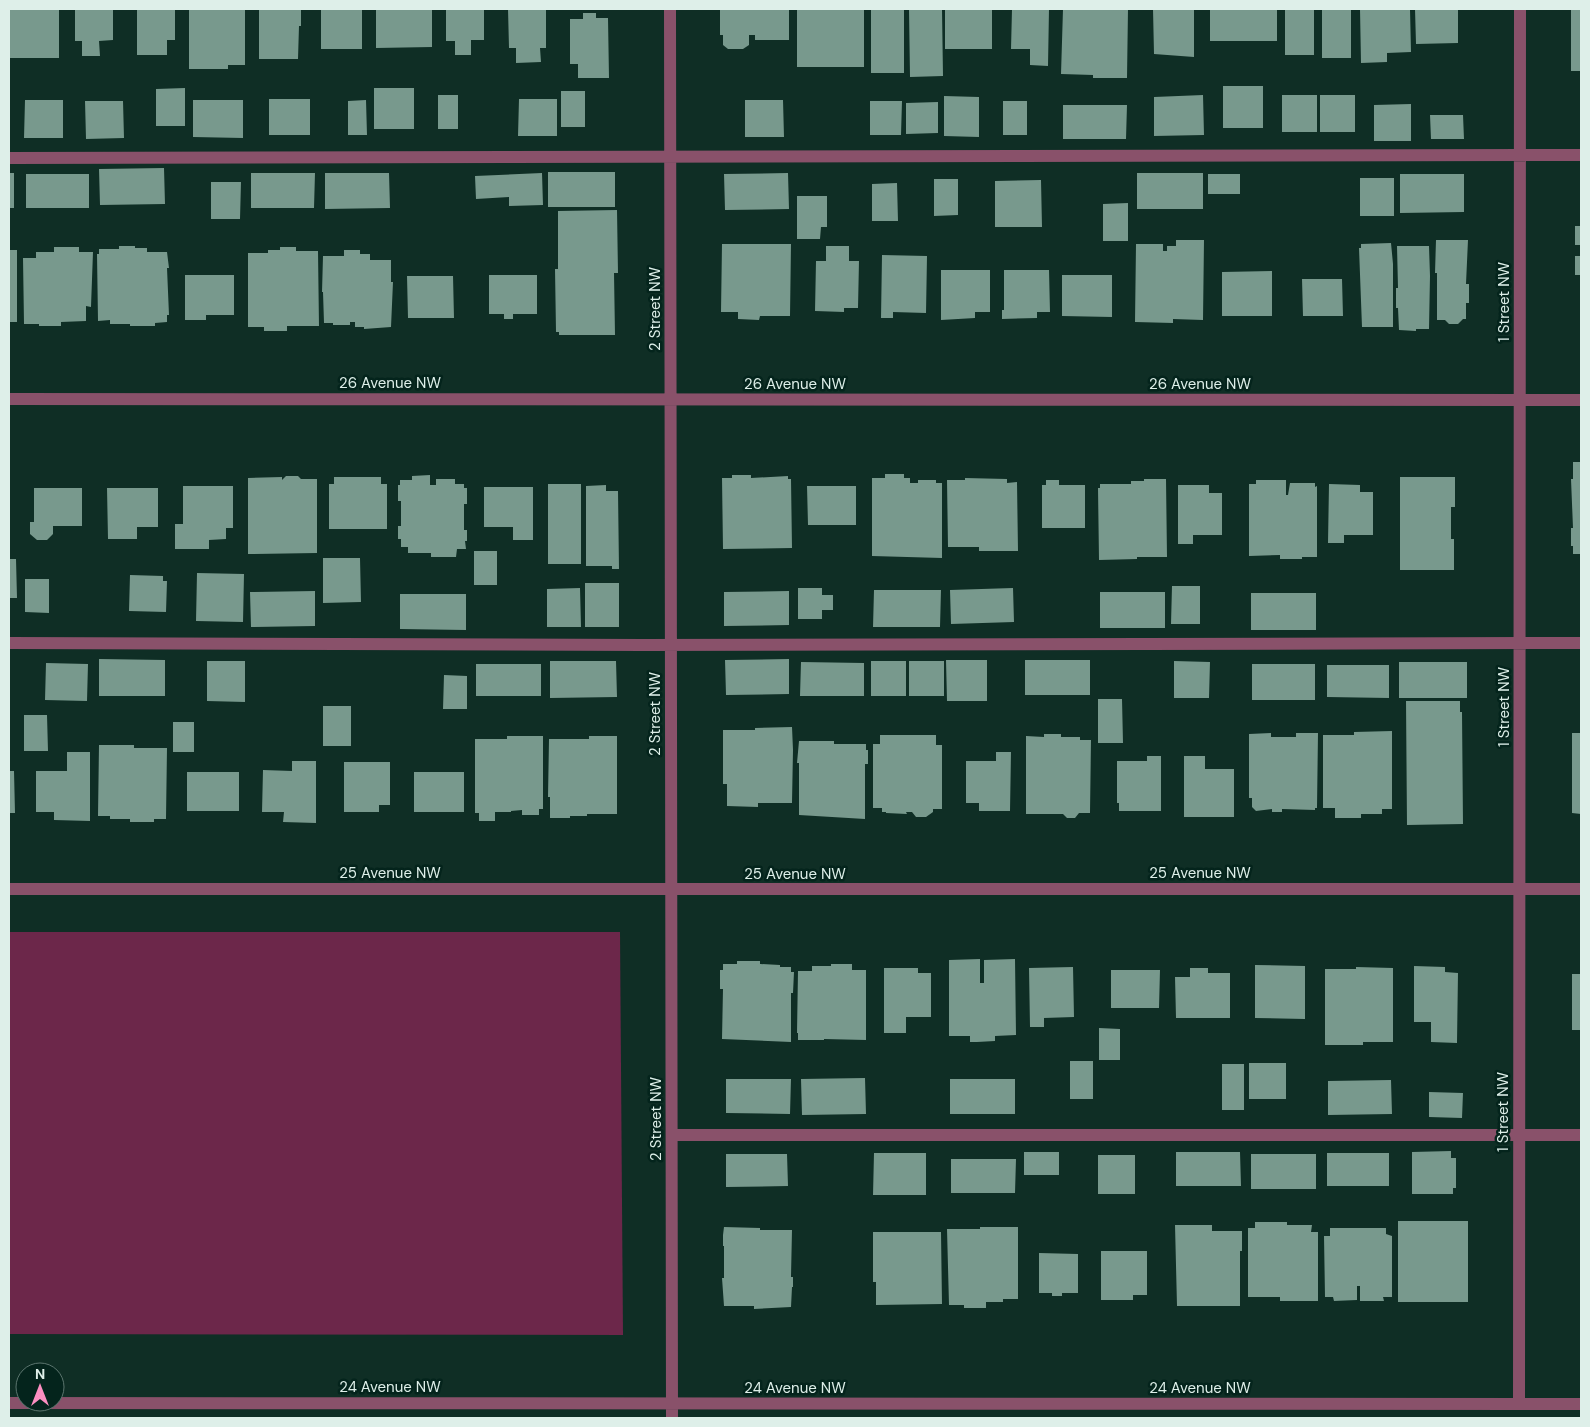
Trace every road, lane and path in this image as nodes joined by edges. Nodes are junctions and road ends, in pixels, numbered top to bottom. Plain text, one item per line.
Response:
1 (670, 9) edge
2 (1520, 9) edge
3 (1520, 155) junction
4 (1581, 155) edge
5 (671, 157) junction
6 (9, 158) edge
7 (9, 400) edge
8 (671, 400) junction
9 (1520, 400) junction
10 (1581, 400) edge
11 (9, 643) edge
12 (1581, 643) edge
13 (1520, 644) junction
14 (671, 645) junction
15 (9, 888) edge
16 (1581, 889) edge
17 (672, 890) junction
18 (1520, 890) junction
19 (672, 1135) junction
20 (1520, 1135) junction
21 (1581, 1135) edge
22 (9, 1403) edge
23 (672, 1404) junction
24 (1519, 1404) junction
25 (1581, 1404) edge
26 (672, 1418) edge

1 - 5 street, 2 Street NW
2 - 3 street, 1 Street NW
3 - 4 street
3 - 5 street
3 - 9 street, 1 Street NW
5 - 6 street
5 - 8 street, 2 Street NW
7 - 8 street, 26 Avenue NW
8 - 9 street, 26 Avenue NW
8 - 14 street, 2 Street NW
9 - 10 street, 26 Avenue NW
9 - 13 street, 1 Street NW
11 - 14 street
12 - 13 street
13 - 14 street
13 - 18 street, 1 Street NW
14 - 17 street, 2 Street NW
15 - 17 street, 25 Avenue NW
16 - 18 street, 25 Avenue NW
17 - 18 street, 25 Avenue NW
17 - 19 street, 2 Street NW
18 - 20 street, 1 Street NW
19 - 20 street
19 - 23 street, 2 Street NW
20 - 21 street
20 - 24 street, 1 Street NW
22 - 23 street, 24 Avenue NW
23 - 24 street, 24 Avenue NW
23 - 26 street, 2 Street NW
24 - 25 street, 24 Avenue NW

